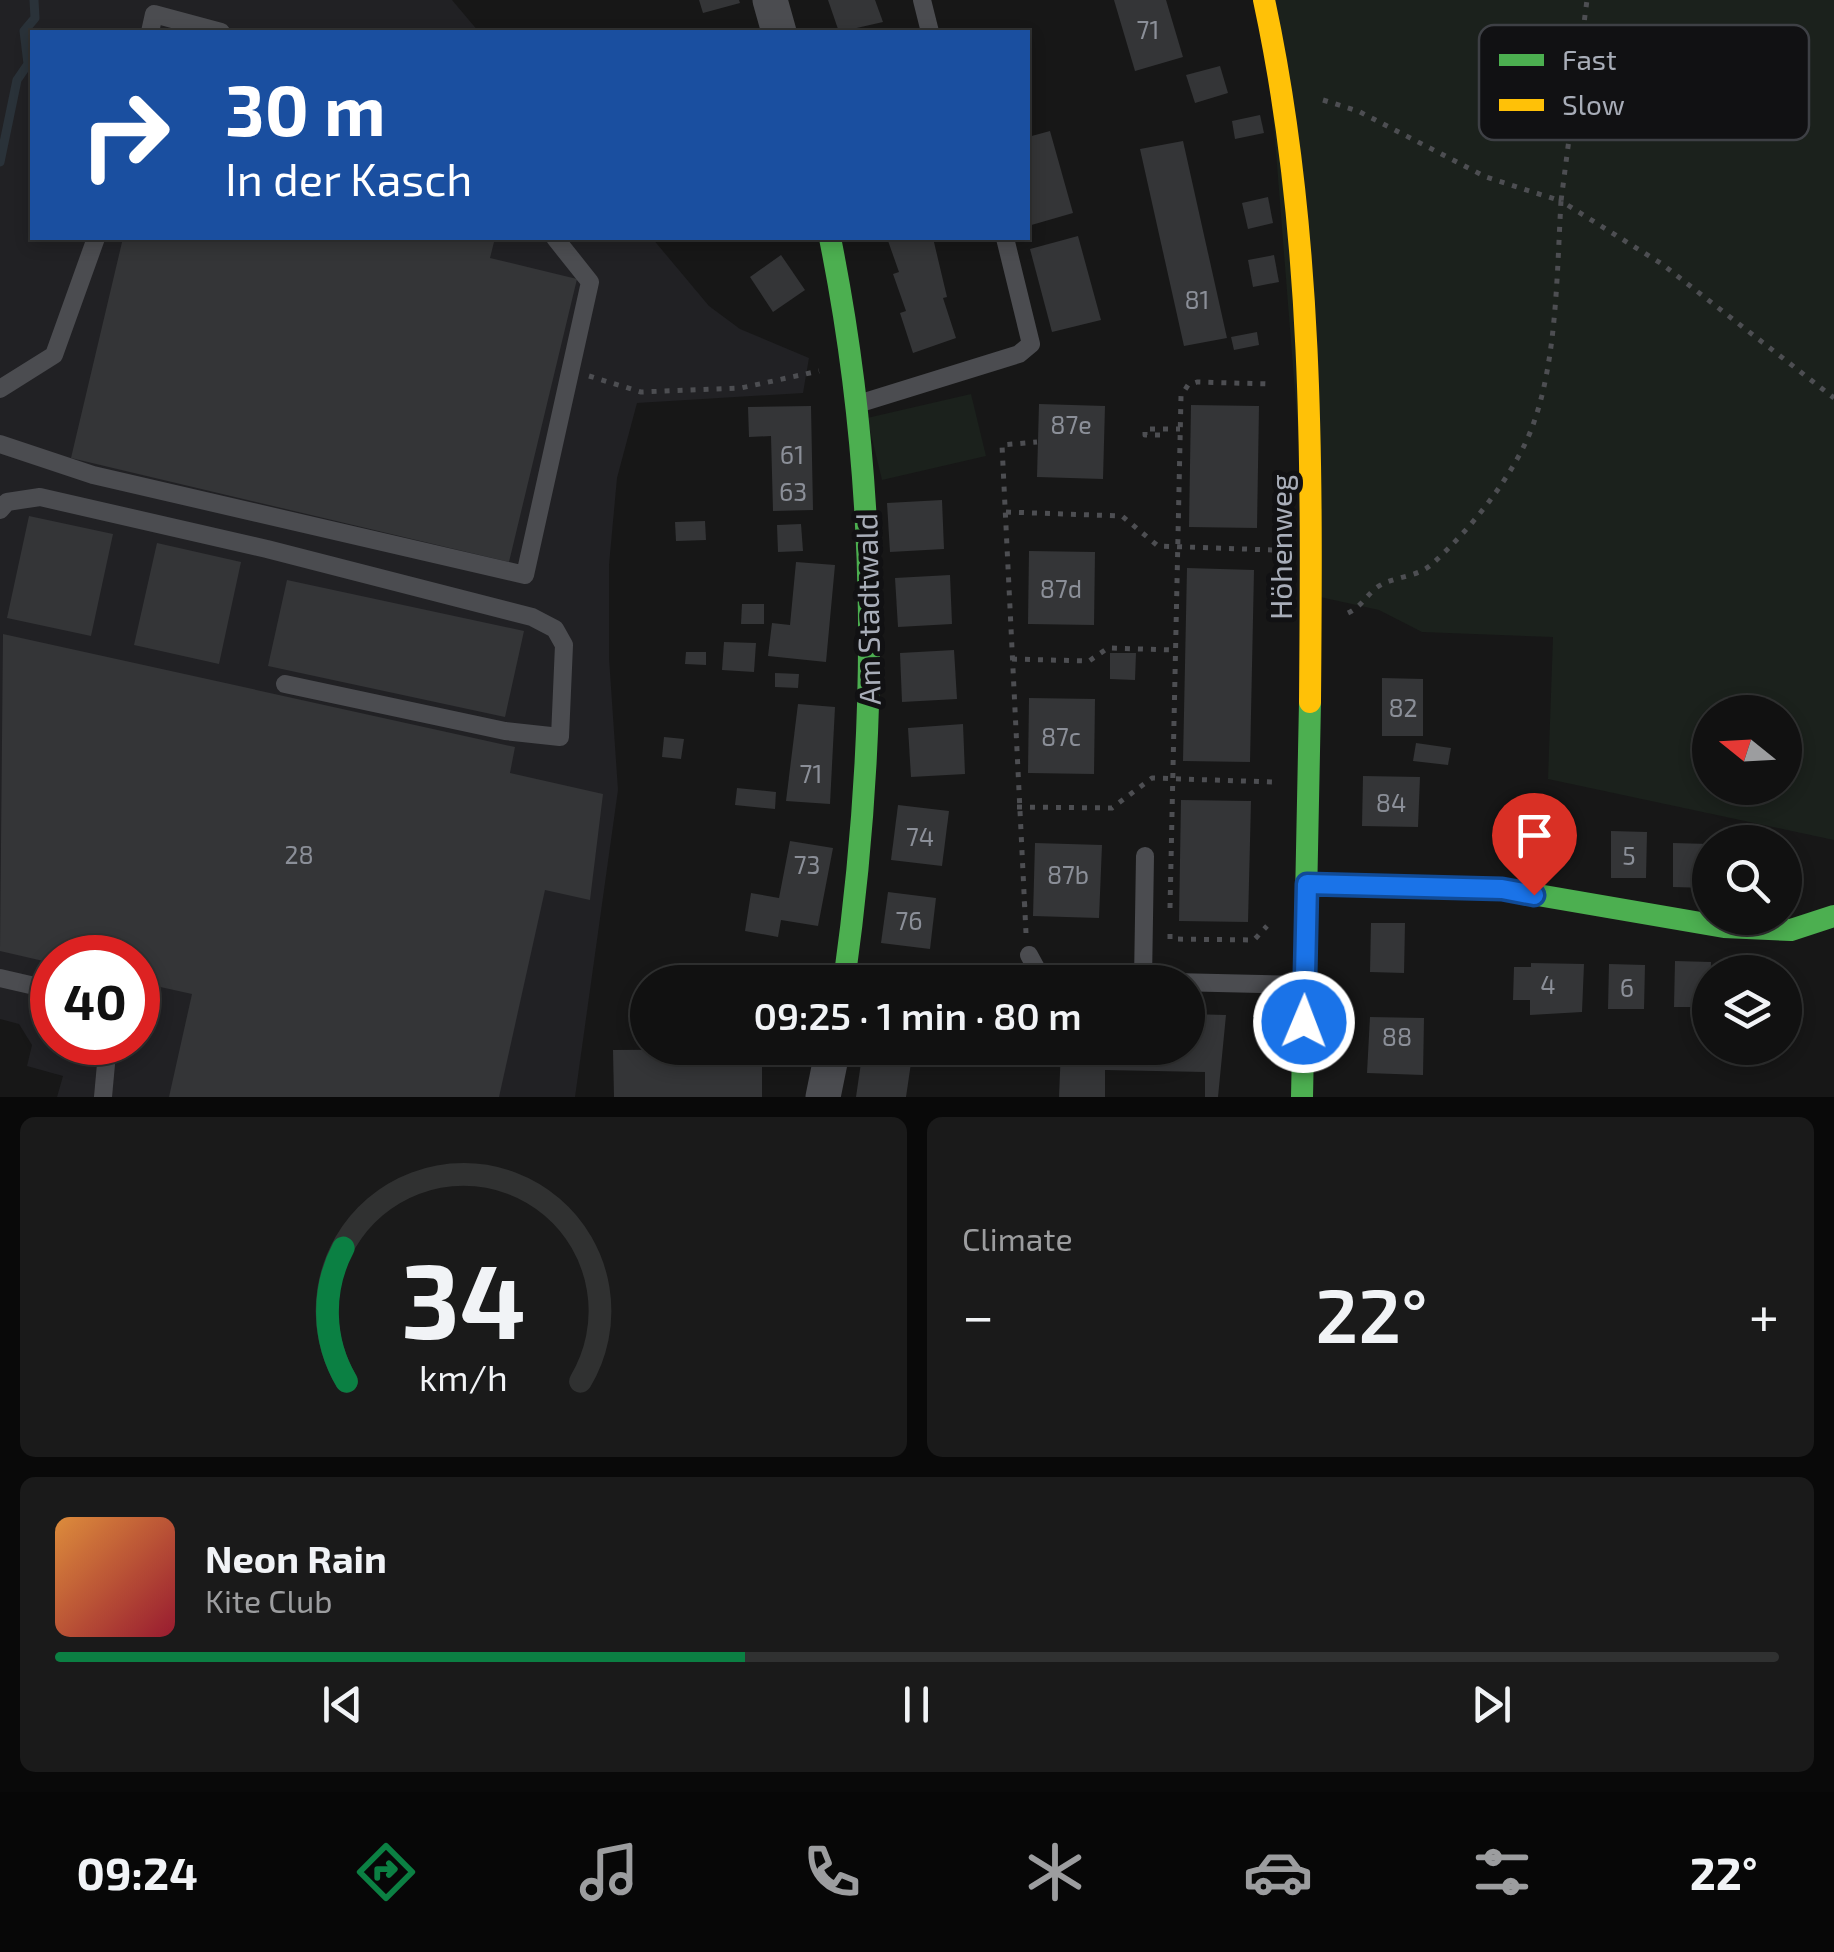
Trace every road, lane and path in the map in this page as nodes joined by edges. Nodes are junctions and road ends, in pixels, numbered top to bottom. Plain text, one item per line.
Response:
1 (770, 0) edge
2 (922, 0) edge
3 (1264, 0) edge
4 (1588, 0) edge
5 (1585, 25) edge
6 (150, 30) edge
7 (214, 30) edge
8 (778, 30) edge
9 (930, 30) edge
10 (1282, 92) junction
11 (1568, 140) edge
12 (1560, 201) junction
13 (95, 240) edge
14 (556, 240) edge
15 (830, 240) edge
16 (1005, 240) edge
17 (851, 364) junction
18 (569, 371) junction
19 (1309, 384) junction
20 (0, 389) edge
21 (1834, 398) edge
22 (856, 404) junction
23 (1180, 429) junction
24 (1160, 435) dead end
25 (1038, 442) dead end
26 (0, 444) edge
27 (0, 510) edge
28 (1006, 512) junction
29 (1178, 548) junction
30 (1310, 550) junction
31 (1310, 618) junction
32 (1176, 650) junction
33 (1012, 659) junction
34 (285, 684) dead end
35 (1174, 778) junction
36 (1306, 783) junction
37 (1018, 807) junction
38 (1145, 856) dead end
39 (1307, 884) junction
40 (1034, 903) dead end
41 (1022, 904) junction
42 (1834, 916) edge
43 (1306, 921) junction
44 (1029, 956) joint
45 (846, 965) edge
46 (1034, 965) edge
47 (1143, 965) edge
48 (0, 978) edge
49 (1205, 982) edge
50 (30, 985) edge
51 (1304, 985) junction
52 (106, 1065) edge
53 (830, 1065) edge
54 (103, 1097) edge
55 (823, 1097) edge
56 (1302, 1097) edge

1 - 8 street
2 - 9 lane
3 - 10 street, Höhenweg
4 - 5 path
6 - 7 lane
10 - 12 path
10 - 19 street, Höhenweg
11 - 12 path
12 - 21 path
12 - 31 path
13 - 20 lane
14 - 18 lane
15 - 17 street, Am Stadtwald
16 - 22 lane
17 - 18 path
17 - 22 street, Am Stadtwald
18 - 26 lane
19 - 23 path
19 - 30 street, Höhenweg
22 - 45 street, Am Stadtwald
23 - 24 path
23 - 29 path
25 - 28 path
27 - 34 lane
28 - 29 path
28 - 33 path
29 - 30 path
29 - 32 path
30 - 31 street, Höhenweg
31 - 36 street, Höhenweg
32 - 33 path
32 - 35 path
33 - 37 path
35 - 36 path
35 - 37 path
35 - 43 path
36 - 39 street, Höhenweg
37 - 41 path
38 - 47 lane
39 - 42 street
39 - 43 street, Höhenweg
40 - 41 path
41 - 44 path
43 - 51 street, Höhenweg
44 - 46 lane
48 - 50 lane
49 - 51 lane
51 - 56 street, Höhenweg
52 - 54 lane
53 - 55 street

